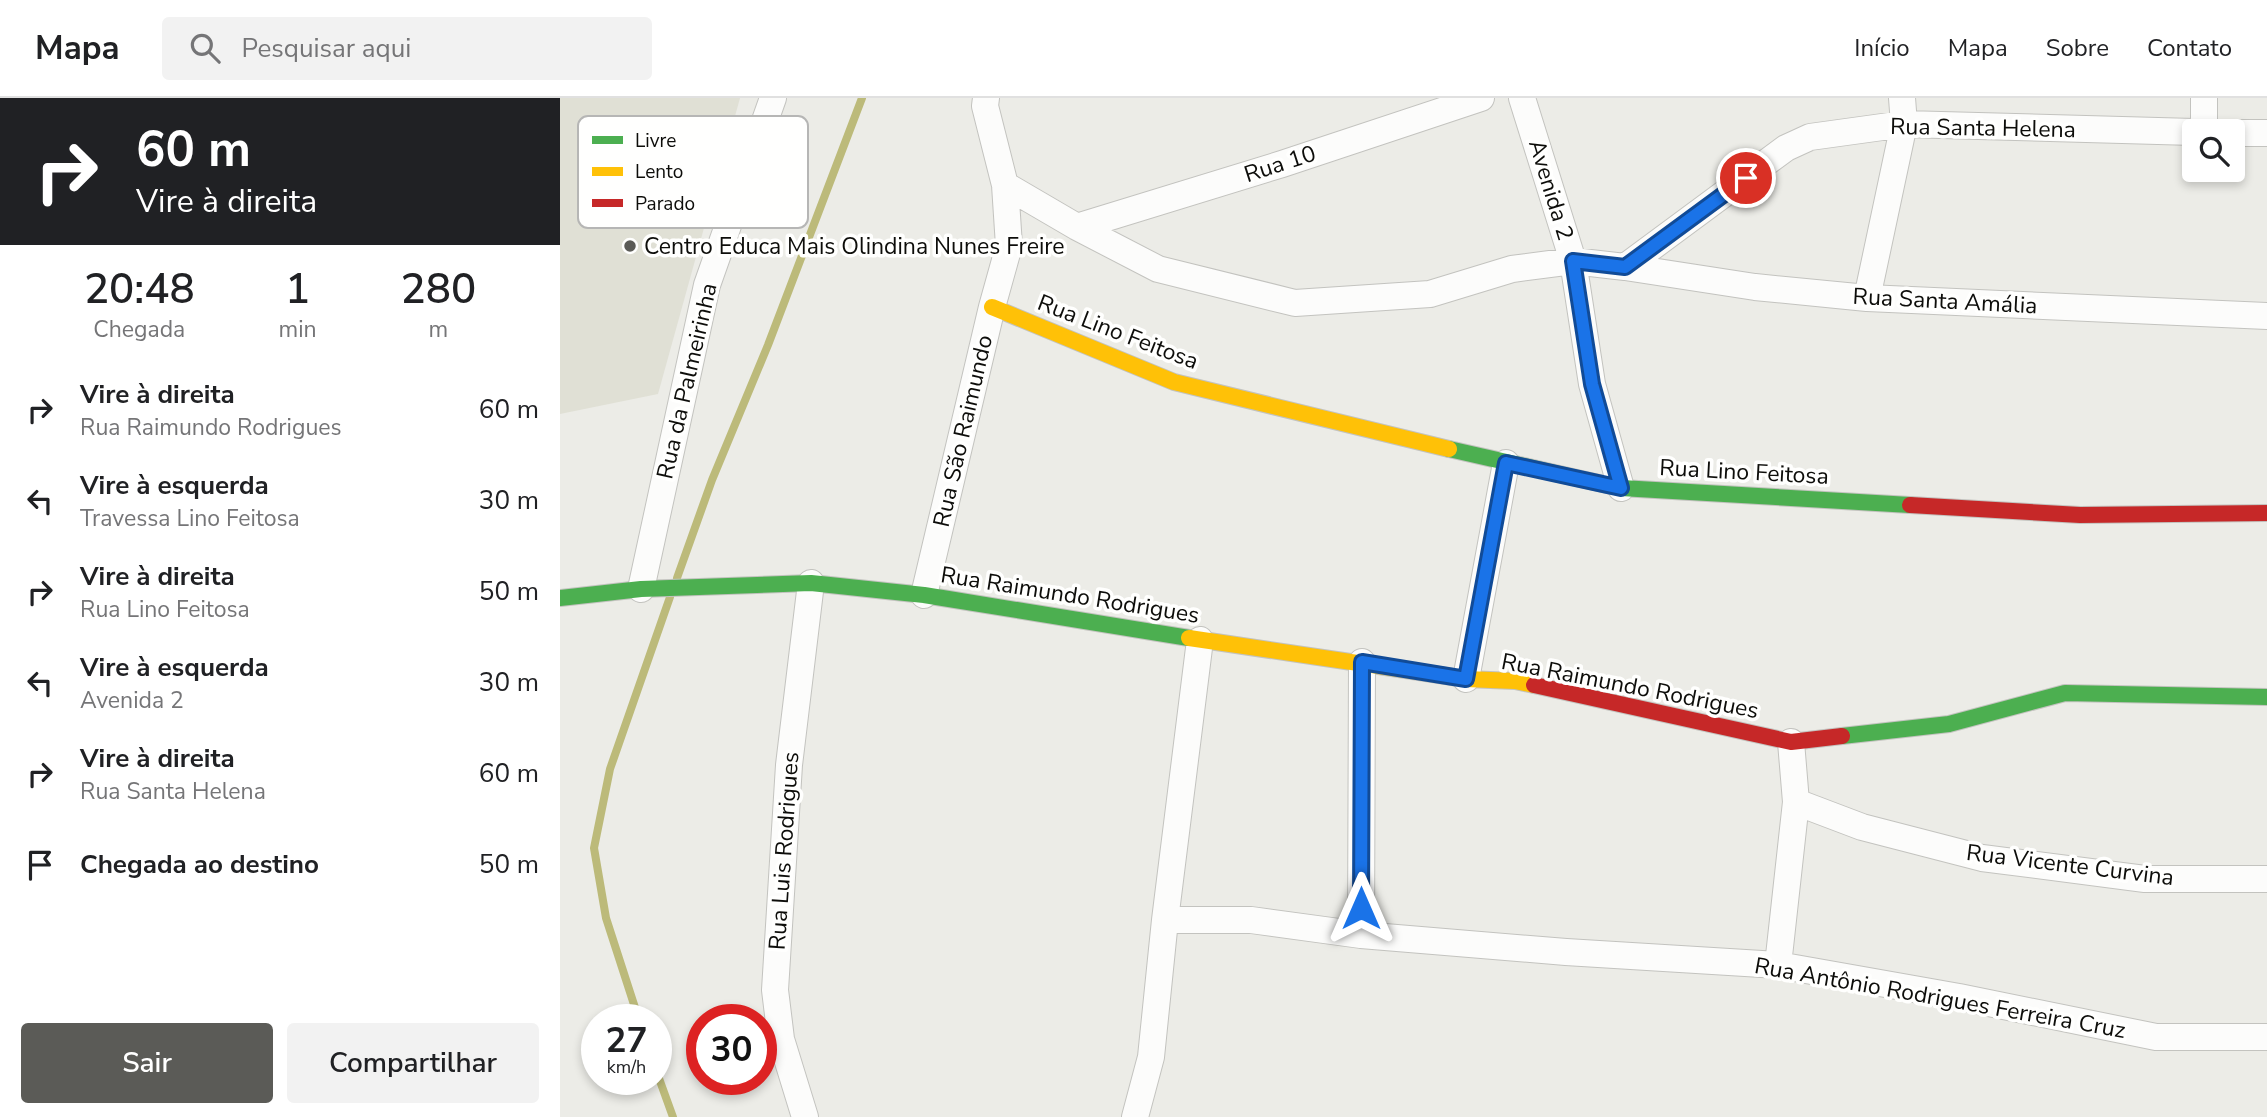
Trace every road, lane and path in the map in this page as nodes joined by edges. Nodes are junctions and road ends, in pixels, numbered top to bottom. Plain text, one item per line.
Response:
1 (773, 98) edge
2 (986, 98) edge
3 (1481, 98) edge
4 (1522, 98) edge
5 (2204, 98) edge
6 (1903, 111) edge
7 (767, 116) edge
8 (2204, 119) edge
9 (2182, 131) edge
10 (2245, 133) edge
11 (2267, 133) edge
12 (1005, 185) junction
13 (1077, 227) junction
14 (728, 228) edge
15 (1573, 261) junction
16 (1625, 267) junction
17 (1867, 298) junction
18 (992, 307) junction
19 (2267, 316) edge
20 (1506, 463) junction
21 (1621, 488) junction
22 (2267, 513) edge
23 (811, 583) junction
24 (647, 588) junction
25 (924, 595) junction
26 (560, 598) edge
27 (1200, 640) junction
28 (1362, 662) junction
29 (1466, 679) junction
30 (2267, 697) edge
31 (1791, 742) junction
32 (1797, 802) junction
33 (2267, 879) edge
34 (1165, 920) junction
35 (1361, 935) junction
36 (1778, 965) junction
37 (2267, 1037) edge
38 (805, 1117) edge
39 (1135, 1117) edge

1 - 7 street, Rua da Palmeirinha
2 - 12 street, Rua São Raimundo
3 - 13 street, Rua 10
4 - 15 street, Avenida 2
5 - 8 street
6 - 9 street, Rua Santa Helena
6 - 16 street, Rua Santa Helena
6 - 17 street
10 - 11 street
12 - 13 street
12 - 18 street, Rua São Raimundo
13 - 15 street
14 - 24 street, Rua da Palmeirinha
15 - 16 street
15 - 21 street, Avenida 2
16 - 17 street, Rua Santa Amália
17 - 19 street, Rua Santa Amália
18 - 20 street, Rua Lino Feitosa
18 - 25 street, Rua São Raimundo
20 - 21 street, Rua Lino Feitosa
20 - 29 street
21 - 22 street, Rua Lino Feitosa
23 - 24 street, Rua Raimundo Rodrigues
23 - 25 street, Rua Raimundo Rodrigues
23 - 38 street, Rua Luis Rodrigues
24 - 26 street, Rua Raimundo Rodrigues
25 - 27 street, Rua Raimundo Rodrigues
27 - 28 street, Rua Raimundo Rodrigues
27 - 34 street
28 - 29 street, Rua Raimundo Rodrigues
28 - 35 street
29 - 31 street, Rua Raimundo Rodrigues
30 - 31 street, Rua Raimundo Rodrigues
31 - 32 street
32 - 33 street, Rua Vicente Curvina
32 - 36 street
34 - 35 street, Rua Antônio Rodrigues Ferreira Cruz
34 - 39 street
35 - 36 street, Rua Antônio Rodrigues Ferreira Cruz
36 - 37 street, Rua Antônio Rodrigues Ferreira Cruz

